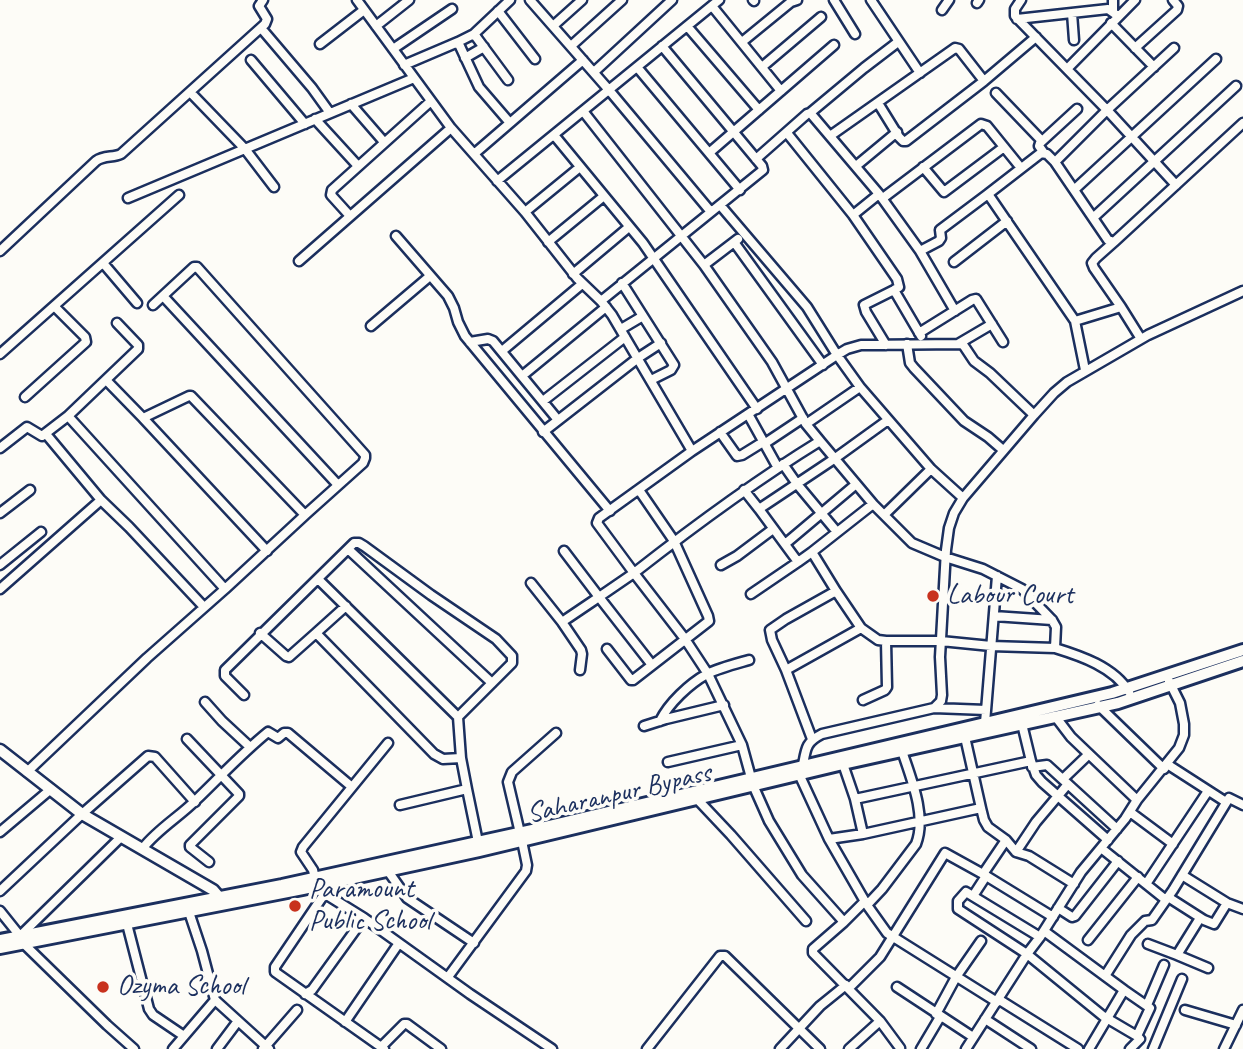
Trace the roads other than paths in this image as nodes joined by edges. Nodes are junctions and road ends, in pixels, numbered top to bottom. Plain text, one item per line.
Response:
1 (263, 0) edge
2 (357, 0) edge
3 (409, 0) edge
4 (510, 0) edge
5 (530, 0) edge
6 (582, 0) edge
7 (622, 0) edge
8 (672, 0) edge
9 (797, 0) edge
10 (834, 0) edge
11 (871, 0) edge
12 (949, 0) edge
13 (1021, 0) edge
14 (1113, 0) edge
15 (1135, 0) edge
16 (1173, 0) edge
17 (716, 3) edge
18 (452, 9) dead end
19 (364, 10) junction
20 (942, 10) dead end
21 (498, 11) junction
22 (1072, 13) junction
23 (1116, 14) junction
24 (821, 17) dead end
25 (1017, 19) junction
26 (1111, 23) junction
27 (376, 26) junction
28 (553, 26) junction
29 (687, 26) junction
30 (261, 28) junction
31 (474, 34) junction
32 (855, 34) dead end
33 (1035, 37) junction
34 (1074, 40) dead end
35 (458, 42) junction
36 (742, 42) junction
37 (898, 42) junction
38 (320, 44) dead end
39 (834, 45) dead end
40 (571, 46) junction
41 (662, 46) junction
42 (484, 47) junction
43 (1135, 48) junction
44 (1174, 48) dead end
45 (393, 50) junction
46 (465, 58) junction
47 (1216, 59) dead end
48 (535, 60) dead end
49 (583, 60) junction
50 (251, 61) dead end
51 (404, 65) junction
52 (762, 66) junction
53 (637, 67) junction
54 (1154, 67) junction
55 (1067, 69) junction
56 (594, 72) junction
57 (920, 73) junction
58 (414, 78) junction
59 (508, 80) dead end
60 (984, 81) junction
61 (1236, 86) dead end
62 (609, 90) junction
63 (782, 90) junction
64 (190, 92) junction
65 (996, 93) dead end
66 (431, 101) junction
67 (878, 103) junction
68 (351, 104) junction
69 (1077, 109) dead end
70 (759, 110) junction
71 (1107, 110) junction
72 (583, 111) junction
73 (330, 113) junction
74 (810, 113) junction
75 (315, 119) junction
76 (510, 123) junction
77 (1243, 123) edge
78 (305, 124) junction
79 (451, 128) junction
80 (734, 132) junction
81 (897, 132) junction
82 (786, 133) junction
83 (554, 135) junction
84 (830, 136) junction
85 (1132, 137) junction
86 (1042, 141) junction
87 (384, 142) junction
88 (1004, 147) junction
89 (245, 149) junction
90 (709, 153) junction
91 (1044, 153) junction
92 (474, 154) junction
93 (756, 159) junction
94 (1154, 160) junction
95 (1055, 162) junction
96 (358, 166) junction
97 (856, 166) junction
98 (580, 167) junction
99 (923, 167) junction
100 (1021, 168) junction
101 (497, 181) junction
102 (1176, 185) junction
103 (274, 187) dead end
104 (740, 190) junction
105 (1074, 190) junction
106 (988, 194) junction
107 (179, 195) dead end
108 (604, 196) junction
109 (881, 196) junction
110 (128, 198) dead end
111 (720, 205) junction
112 (525, 212) junction
113 (711, 212) junction
114 (853, 215) junction
115 (350, 216) junction
116 (1094, 217) junction
117 (1007, 221) junction
118 (629, 226) junction
119 (744, 234) junction
120 (681, 235) junction
121 (396, 236) dead end
122 (548, 242) junction
123 (734, 242) junction
124 (1114, 242) junction
125 (0, 251) edge
126 (920, 251) junction
127 (653, 258) junction
128 (299, 261) dead end
129 (954, 262) dead end
130 (103, 263) junction
131 (704, 265) junction
132 (573, 274) junction
133 (430, 276) junction
134 (582, 284) junction
135 (622, 284) junction
136 (894, 290) junction
137 (1243, 291) edge
138 (163, 296) junction
139 (136, 303) dead end
140 (603, 304) junction
141 (153, 305) dead end
142 (54, 306) junction
143 (1121, 307) junction
144 (956, 311) junction
145 (643, 316) junction
146 (1075, 321) junction
147 (117, 323) dead end
148 (992, 324) junction
149 (371, 326) dead end
150 (623, 333) junction
151 (919, 333) junction
152 (1141, 339) junction
153 (0, 341) edge
154 (470, 342) junction
155 (1003, 342) dead end
156 (661, 343) junction
157 (907, 344) junction
158 (925, 344) junction
159 (958, 344) junction
160 (886, 345) junction
161 (3, 351) edge
162 (502, 351) junction
163 (837, 355) junction
164 (638, 358) junction
165 (823, 365) junction
166 (1085, 370) junction
167 (522, 376) junction
168 (106, 380) junction
169 (651, 380) junction
170 (860, 387) junction
171 (787, 389) junction
172 (25, 397) dead end
173 (543, 401) junction
174 (757, 409) junction
175 (748, 414) junction
176 (1034, 415) junction
177 (68, 416) junction
178 (143, 418) junction
179 (558, 420) junction
180 (888, 420) junction
181 (805, 421) junction
182 (543, 432) junction
183 (720, 432) junction
184 (46, 435) junction
185 (820, 441) junction
186 (764, 443) junction
187 (0, 448) edge
188 (1003, 450) junction
189 (692, 451) junction
190 (834, 459) junction
191 (780, 466) junction
192 (931, 469) junction
193 (797, 484) junction
194 (338, 485) junction
195 (855, 485) junction
196 (30, 490) dead end
197 (639, 490) junction
198 (744, 490) junction
199 (963, 498) junction
200 (101, 500) junction
201 (873, 504) junction
202 (759, 509) junction
203 (610, 511) junction
204 (0, 513) edge
205 (821, 514) junction
206 (305, 515) junction
207 (884, 515) junction
208 (773, 529) junction
209 (41, 532) dead end
210 (837, 532) junction
211 (674, 541) junction
212 (785, 544) junction
213 (348, 549) junction
214 (267, 551) junction
215 (564, 551) dead end
216 (812, 552) junction
217 (945, 557) junction
218 (798, 562) junction
219 (0, 565) edge
220 (721, 565) dead end
221 (634, 573) junction
222 (997, 576) junction
223 (318, 579) junction
224 (531, 583) dead end
225 (0, 589) edge
226 (225, 589) junction
227 (836, 591) junction
228 (751, 594) dead end
229 (599, 597) junction
230 (346, 606) junction
231 (204, 607) junction
232 (994, 616) junction
233 (1052, 620) junction
234 (562, 622) junction
235 (861, 628) junction
236 (260, 633) junction
237 (316, 633) junction
238 (685, 639) junction
239 (886, 641) junction
240 (941, 641) junction
241 (991, 646) junction
242 (1055, 648) junction
243 (607, 649) dead end
244 (1243, 650) edge
245 (749, 660) dead end
246 (1243, 662) edge
247 (652, 665) junction
248 (580, 670) dead end
249 (786, 670) junction
250 (708, 674) junction
251 (1168, 680) junction
252 (492, 683) junction
253 (1129, 693) junction
254 (244, 695) dead end
255 (1091, 698) junction
256 (863, 700) dead end
257 (205, 702) dead end
258 (724, 705) junction
259 (1099, 707) junction
260 (934, 708) junction
261 (986, 710) junction
262 (1055, 716) junction
263 (458, 717) junction
264 (660, 721) junction
265 (985, 723) junction
266 (1022, 724) junction
267 (644, 726) dead end
268 (556, 733) dead end
269 (965, 737) junction
270 (187, 739) dead end
271 (812, 739) junction
272 (388, 743) dead end
273 (742, 745) junction
274 (250, 747) junction
275 (0, 750) edge
276 (902, 751) junction
277 (1088, 754) junction
278 (461, 758) junction
279 (668, 762) dead end
280 (843, 764) junction
281 (1031, 764) junction
282 (1165, 766) junction
283 (801, 770) junction
284 (27, 772) junction
285 (220, 774) junction
286 (973, 774) junction
287 (753, 781) junction
288 (1065, 781) junction
289 (352, 787) junction
290 (914, 787) junction
291 (51, 789) junction
292 (467, 789) junction
293 (1208, 791) junction
294 (1057, 795) junction
295 (855, 799) junction
296 (698, 800) junction
297 (1137, 800) junction
298 (195, 802) junction
299 (1226, 803) junction
300 (1243, 805) edge
301 (400, 806) dead end
302 (981, 808) junction
303 (1130, 812) junction
304 (82, 814) junction
305 (920, 821) junction
306 (1117, 829) junction
307 (0, 832) edge
308 (863, 834) junction
309 (121, 837) junction
310 (521, 837) junction
311 (829, 839) junction
312 (1006, 840) junction
313 (1108, 840) junction
314 (478, 842) junction
315 (498, 842) junction
316 (1173, 844) junction
317 (143, 848) junction
318 (1101, 848) junction
319 (1016, 852) junction
320 (1118, 861) junction
321 (209, 862) dead end
322 (388, 871) junction
323 (985, 875) junction
324 (1182, 875) junction
325 (1138, 877) junction
326 (314, 881) junction
327 (1073, 884) junction
328 (1146, 884) junction
329 (0, 891) edge
330 (325, 893) junction
331 (973, 895) junction
332 (1167, 899) junction
333 (220, 901) junction
334 (866, 903) junction
335 (1227, 903) junction
336 (1058, 908) junction
337 (1243, 909) edge
338 (0, 911) edge
339 (189, 912) junction
340 (1053, 917) junction
341 (364, 918) junction
342 (1200, 918) junction
343 (806, 921) dead end
344 (844, 922) junction
345 (127, 924) junction
346 (1042, 934) junction
347 (893, 938) junction
348 (0, 940) edge
349 (22, 940) junction
350 (1088, 940) dead end
351 (981, 941) dead end
352 (400, 943) junction
353 (474, 943) junction
354 (1148, 944) dead end
355 (0, 948) edge
356 (1027, 954) junction
357 (1177, 955) junction
358 (1164, 965) dead end
359 (1208, 968) dead end
360 (1105, 976) junction
361 (448, 977) junction
362 (956, 977) junction
363 (1181, 979) dead end
364 (848, 986) junction
365 (897, 987) dead end
366 (1124, 990) junction
367 (305, 994) junction
368 (215, 1000) junction
369 (997, 1001) junction
370 (1147, 1005) junction
371 (297, 1010) dead end
372 (1185, 1010) dead end
373 (1243, 1010) edge
374 (938, 1015) junction
375 (985, 1019) junction
376 (1107, 1019) junction
377 (238, 1021) junction
378 (880, 1021) junction
379 (345, 1022) junction
380 (1236, 1025) junction
381 (799, 1028) junction
382 (184, 1036) junction
383 (973, 1037) junction
384 (1138, 1037) junction
385 (266, 1048) edge
386 (382, 1048) edge
387 (134, 1049) edge
388 (173, 1049) edge
389 (218, 1049) edge
390 (441, 1049) edge
391 (552, 1049) edge
392 (647, 1049) edge
393 (780, 1049) edge
394 (820, 1049) edge
395 (849, 1049) edge
396 (900, 1049) edge
397 (921, 1049) edge
398 (966, 1049) edge
399 (1031, 1049) edge
400 (1078, 1049) edge
401 (1089, 1049) edge
402 (1130, 1049) edge
403 (1152, 1049) edge
404 (1224, 1049) edge

1 - 30 street
2 - 19 street
3 - 27 street
4 - 21 street
5 - 28 street
6 - 28 street
7 - 40 street
8 - 56 street
9 - 36 street
10 - 32 street
11 - 37 street
12 - 20 street
13 - 25 street
14 - 23 street
15 - 23 street
16 - 43 street
17 - 29 street
17 - 36 street
18 - 45 street
19 - 27 street
19 - 38 street
21 - 31 street
21 - 48 street
22 - 23 street
22 - 25 street
22 - 34 street
23 - 26 street
24 - 52 street
25 - 33 street
26 - 43 street
26 - 55 street
27 - 45 street
28 - 40 street
29 - 41 street
29 - 70 street
30 - 64 street
30 - 73 street
31 - 35 street
31 - 42 street
33 - 55 street
33 - 60 street
35 - 46 street
35 - 51 street
36 - 52 street
37 - 57 street
37 - 74 street
39 - 63 street
40 - 49 street
41 - 53 street
41 - 80 street
42 - 46 street
42 - 59 street
43 - 54 street
44 - 54 street
45 - 51 street
46 - 76 street
47 - 85 street
49 - 56 street
49 - 76 street
50 - 78 street
51 - 58 street
52 - 63 street
53 - 62 street
53 - 90 street
54 - 71 street
55 - 71 street
56 - 62 street
57 - 60 street
57 - 67 street
58 - 66 street
58 - 68 street
60 - 81 street
61 - 94 street
62 - 72 street
62 - 113 street
63 - 70 street
64 - 89 street
64 - 125 street
65 - 86 street
66 - 79 street
66 - 87 street
67 - 81 street
67 - 84 street
68 - 73 street
68 - 87 street
69 - 86 street
70 - 80 street
71 - 85 street
71 - 95 street
72 - 83 street
72 - 120 street
73 - 75 street
74 - 82 street
74 - 84 street
75 - 78 street
75 - 96 street
76 - 92 street
77 - 102 street
78 - 89 street
79 - 92 street
79 - 115 street
80 - 90 street
80 - 93 street
81 - 97 street
82 - 93 street
82 - 114 street
83 - 98 street
83 - 101 street
84 - 97 street
85 - 94 street
85 - 105 street
86 - 91 street
87 - 96 street
88 - 99 street
88 - 99 street
88 - 100 street
89 - 103 street
89 - 110 street
90 - 104 street
91 - 95 street
91 - 100 street
92 - 101 street
93 - 104 street
94 - 102 street
94 - 116 street
95 - 105 street
96 - 115 street
97 - 109 street
98 - 108 street
98 - 112 street
99 - 109 street
100 - 106 street
101 - 112 street
102 - 124 street
104 - 111 street
105 - 116 street
106 - 117 street
106 - 126 street
107 - 130 street
108 - 118 street
108 - 122 street
109 - 114 street
109 - 126 street
111 - 113 street
111 - 119 street
112 - 122 street
113 - 120 street
114 - 136 street
115 - 128 street
116 - 124 street
117 - 129 street
117 - 146 street
118 - 127 street
118 - 132 street
119 - 123 street
119 - 163 street
120 - 127 street
120 - 131 street
121 - 133 street
122 - 132 street
123 - 131 street
123 - 165 street
124 - 143 street
126 - 144 street
127 - 135 street
127 - 174 street
130 - 139 street
130 - 142 street
131 - 171 street
132 - 134 street
133 - 149 street
133 - 154 street
134 - 140 street
134 - 162 street
135 - 140 street
135 - 145 street
136 - 151 street
136 - 160 street
137 - 152 street
138 - 141 street
138 - 194 street
138 - 194 street
140 - 150 street
140 - 167 street
142 - 161 street
142 - 172 street
143 - 146 street
143 - 152 street
144 - 148 street
144 - 151 street
145 - 150 street
145 - 156 street
146 - 166 street
147 - 168 street
148 - 155 street
148 - 159 street
150 - 164 street
150 - 173 street
151 - 158 street
152 - 166 street
153 - 161 street
154 - 162 street
154 - 182 street
156 - 164 street
156 - 169 street
157 - 158 street
157 - 160 street
157 - 188 street
158 - 159 street
159 - 176 street
160 - 163 street
162 - 167 street
163 - 165 street
163 - 170 street
164 - 169 street
164 - 179 street
165 - 171 street
166 - 176 street
167 - 173 street
168 - 177 street
168 - 178 street
169 - 189 street
170 - 180 street
170 - 181 street
171 - 174 street
171 - 181 street
173 - 179 street
174 - 175 street
175 - 183 street
175 - 186 street
176 - 188 street
177 - 184 street
177 - 226 street
178 - 206 street
178 - 214 street
179 - 182 street
180 - 190 street
180 - 192 street
181 - 185 street
181 - 186 street
182 - 203 street
183 - 186 street
183 - 189 street
184 - 187 street
184 - 200 street
185 - 190 street
185 - 191 street
186 - 191 street
188 - 199 street
189 - 197 street
190 - 193 street
190 - 195 street
191 - 193 street
191 - 198 street
192 - 199 street
192 - 207 street
193 - 202 street
193 - 205 street
194 - 206 street
195 - 201 street
195 - 205 street
196 - 204 street
197 - 203 street
197 - 211 street
198 - 202 street
198 - 211 street
199 - 217 street
200 - 225 street
200 - 231 street
201 - 207 street
201 - 210 street
202 - 208 street
203 - 221 street
205 - 210 street
205 - 212 street
206 - 214 street
207 - 217 street
208 - 212 street
208 - 220 street
209 - 219 street
210 - 216 street
211 - 221 street
211 - 238 street
212 - 218 street
213 - 223 street
213 - 252 street
213 - 252 street
214 - 226 street
215 - 229 street
216 - 218 street
216 - 227 street
217 - 222 street
217 - 240 street
218 - 228 street
221 - 229 street
221 - 238 street
222 - 232 street
222 - 233 street
223 - 230 street
223 - 236 street
224 - 234 street
226 - 231 street
227 - 235 street
227 - 249 street
229 - 234 street
229 - 247 street
230 - 237 street
230 - 263 street
231 - 284 street
232 - 233 street
232 - 241 street
233 - 242 street
234 - 248 street
235 - 239 street
235 - 249 street
236 - 237 street
236 - 254 street
237 - 278 street
238 - 247 street
238 - 250 street
239 - 240 street
239 - 256 street
240 - 241 street
240 - 260 street
241 - 242 street
241 - 261 street
242 - 253 street
243 - 247 street
244 - 251 main road
245 - 250 street
246 - 251 main road, Saharanpur Bypass
249 - 271 street
250 - 258 street
250 - 264 street
251 - 253 main road, Saharanpur Bypass
251 - 282 street
252 - 263 street
253 - 255 main road
253 - 259 main road, Saharanpur Bypass
255 - 259 street
255 - 265 main road
257 - 274 street
258 - 264 street
258 - 273 street
259 - 262 main road, Saharanpur Bypass
259 - 282 street
260 - 261 street
260 - 271 street
261 - 265 street
262 - 266 main road, Saharanpur Bypass
262 - 277 street
263 - 278 street
264 - 267 street
265 - 283 main road
266 - 269 main road, Saharanpur Bypass
266 - 281 street
268 - 310 street
269 - 276 main road, Saharanpur Bypass
269 - 286 street
270 - 285 street
271 - 283 street
272 - 289 street
273 - 279 street
273 - 287 street
274 - 285 street
274 - 289 street
275 - 284 street
276 - 280 main road, Saharanpur Bypass
276 - 290 street
277 - 288 street
277 - 297 street
278 - 292 street
280 - 283 main road, Saharanpur Bypass
280 - 295 street
281 - 286 street
281 - 288 street
281 - 294 street
282 - 293 street
282 - 297 street
283 - 287 main road, Saharanpur Bypass
283 - 311 street
284 - 291 street
285 - 298 street
285 - 321 street
286 - 290 street
286 - 302 street
287 - 296 main road, Saharanpur Bypass
287 - 310 main road
287 - 344 street
288 - 294 street
288 - 306 street
289 - 326 street
290 - 295 street
290 - 305 street
291 - 304 street
291 - 307 street
292 - 301 street
292 - 314 street
293 - 299 street
293 - 316 street
294 - 313 street
294 - 319 street
295 - 308 street
296 - 310 main road, Saharanpur Bypass
296 - 343 street
297 - 303 street
298 - 304 street
298 - 317 street
299 - 300 street
299 - 324 street
302 - 305 street
302 - 312 street
303 - 306 street
303 - 316 street
304 - 309 street
304 - 329 street
305 - 308 street
305 - 334 street
306 - 313 street
308 - 311 street
309 - 317 street
309 - 349 street
310 - 315 main road, Saharanpur Bypass
310 - 353 street
311 - 334 street
312 - 319 street
312 - 323 street
313 - 318 street
314 - 315 main road
314 - 326 main road
315 - 322 main road, Saharanpur Bypass
316 - 328 street
317 - 333 street
318 - 320 street
318 - 327 street
319 - 327 street
320 - 325 street
320 - 336 street
322 - 326 main road, Saharanpur Bypass
322 - 353 street
323 - 331 street
323 - 340 street
323 - 347 street
324 - 332 street
324 - 335 street
325 - 328 street
325 - 350 street
326 - 330 street
326 - 333 main road, Saharanpur Bypass
327 - 336 street
328 - 332 street
330 - 341 street
330 - 367 street
331 - 346 street
331 - 356 street
332 - 342 street
332 - 360 street
333 - 339 main road, Saharanpur Bypass
333 - 349 main road
334 - 344 street
334 - 347 street
335 - 337 street
335 - 342 street
336 - 340 street
338 - 349 street
339 - 345 main road, Saharanpur Bypass
339 - 368 street
340 - 346 street
341 - 352 street
341 - 367 street
342 - 357 street
344 - 364 street
345 - 349 main road, Saharanpur Bypass
345 - 382 street
346 - 356 street
346 - 360 street
347 - 362 street
347 - 364 street
348 - 349 main road
349 - 355 main road, Saharanpur Bypass
349 - 387 street
351 - 362 street
352 - 361 street
352 - 379 street
353 - 361 street
354 - 357 street
356 - 369 street
356 - 376 street
357 - 359 street
358 - 370 street
360 - 366 street
361 - 391 street
362 - 369 street
362 - 374 street
363 - 403 street
364 - 378 street
364 - 381 street
365 - 374 street
366 - 370 street
366 - 376 street
367 - 379 street
368 - 377 street
368 - 382 street
369 - 375 street
369 - 400 street
370 - 384 street
371 - 385 street
372 - 380 street
373 - 380 street
374 - 383 street
374 - 397 street
375 - 383 street
375 - 399 street
376 - 384 street
376 - 401 street
377 - 385 street
377 - 389 street
378 - 395 street
378 - 396 street
379 - 386 street
380 - 404 street
381 - 392 street
381 - 393 street
381 - 394 street
382 - 388 street
383 - 398 street
384 - 402 street
384 - 403 street
386 - 390 street

